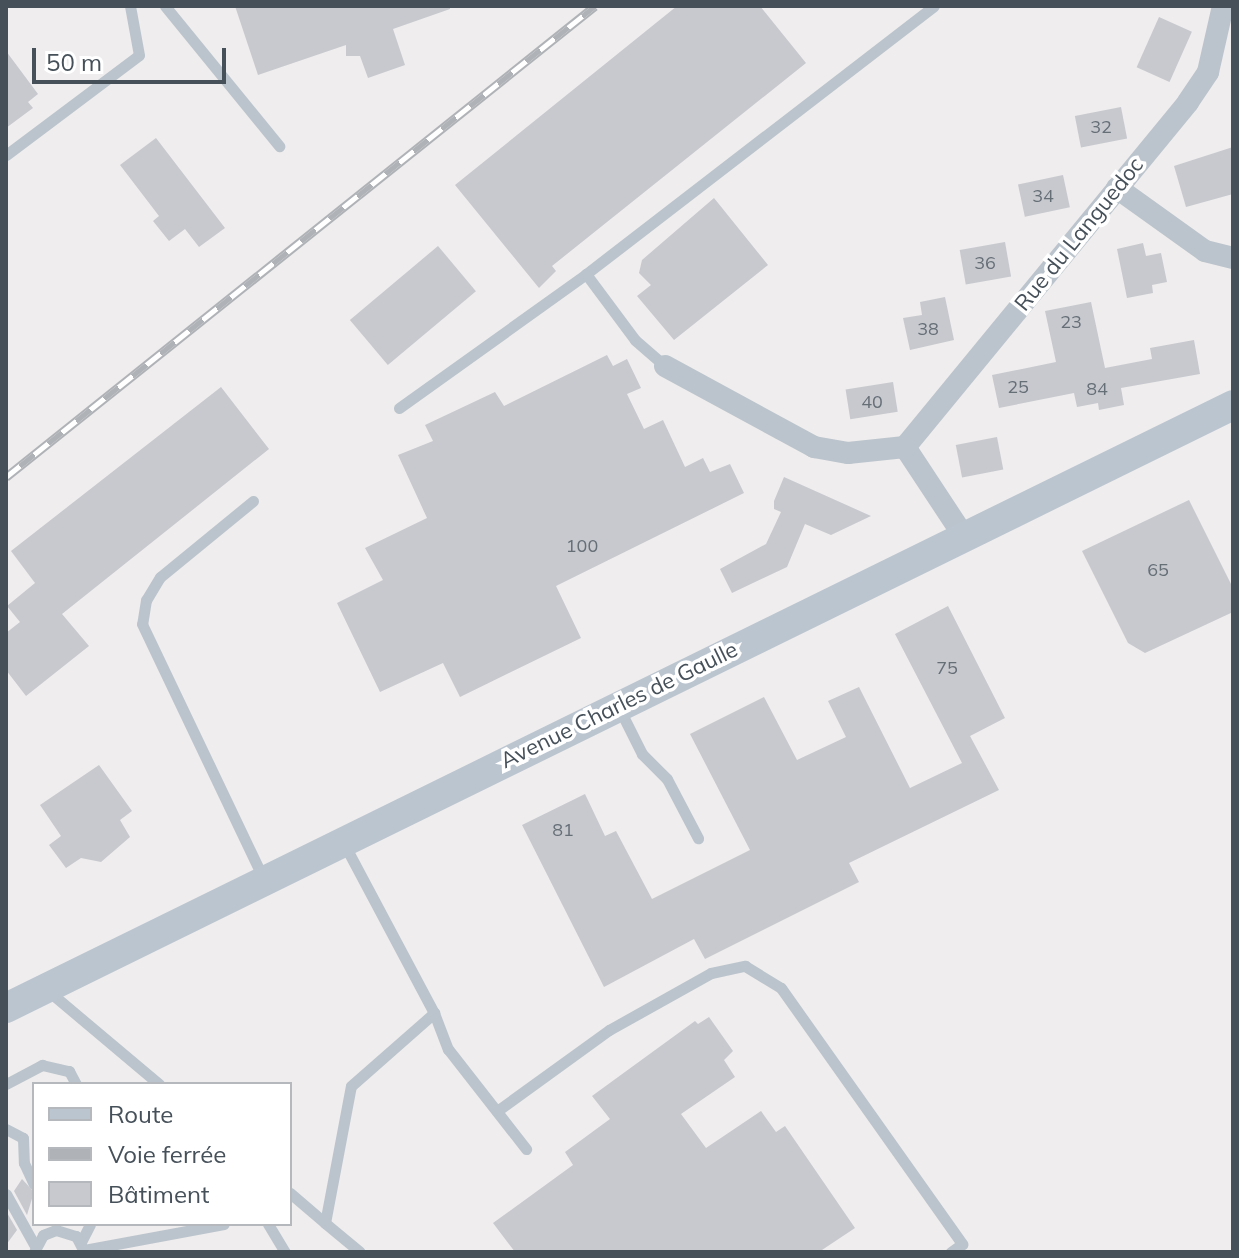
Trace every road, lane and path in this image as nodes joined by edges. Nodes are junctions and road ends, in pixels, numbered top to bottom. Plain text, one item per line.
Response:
1 (130, 6) edge
2 (165, 6) edge
3 (934, 6) edge
4 (1223, 6) edge
5 (279, 146) dead end
6 (6, 155) edge
7 (1117, 188) junction
8 (1233, 258) edge
9 (586, 274) junction
10 (665, 366) joint
11 (1233, 405) edge
12 (399, 408) dead end
13 (905, 447) junction
14 (253, 501) dead end
15 (963, 535) junction
16 (617, 706) junction
17 (698, 838) dead end
18 (343, 842) junction
19 (264, 881) junction
20 (45, 989) junction
21 (6, 1008) edge
22 (434, 1013) junction
23 (75, 1082) edge
24 (157, 1082) edge
25 (6, 1084) edge
26 (497, 1111) junction
27 (6, 1129) edge
28 (29, 1138) edge
29 (526, 1149) dead end
30 (32, 1180) edge
31 (6, 1194) edge
32 (292, 1195) edge
33 (325, 1223) junction
34 (89, 1226) edge
35 (212, 1226) edge
36 (269, 1226) edge
37 (55, 1227) edge
38 (83, 1248) edge
39 (34, 1249) edge
40 (285, 1252) edge
41 (360, 1252) edge
42 (951, 1252) edge

1 - 6 lane
2 - 5 lane
3 - 9 lane
4 - 7 street, Rue du Languedoc
7 - 8 street
7 - 13 street, Rue du Languedoc
9 - 10 lane
9 - 12 lane
10 - 13 street
11 - 15 main road, Avenue Charles de Gaulle
13 - 15 street
14 - 19 lane
15 - 16 main road, Avenue Charles de Gaulle
16 - 17 lane
16 - 18 main road, Avenue Charles de Gaulle
18 - 19 main road, Avenue Charles de Gaulle
18 - 22 lane
19 - 20 main road, Avenue Charles de Gaulle
20 - 21 main road, Avenue Charles de Gaulle
20 - 24 lane
22 - 26 lane
22 - 33 lane
23 - 25 lane
26 - 29 lane
26 - 42 lane
27 - 28 lane
28 - 30 lane
31 - 39 lane
32 - 33 lane
33 - 41 lane
34 - 38 lane
35 - 38 lane
36 - 40 lane
37 - 38 lane
37 - 39 lane

